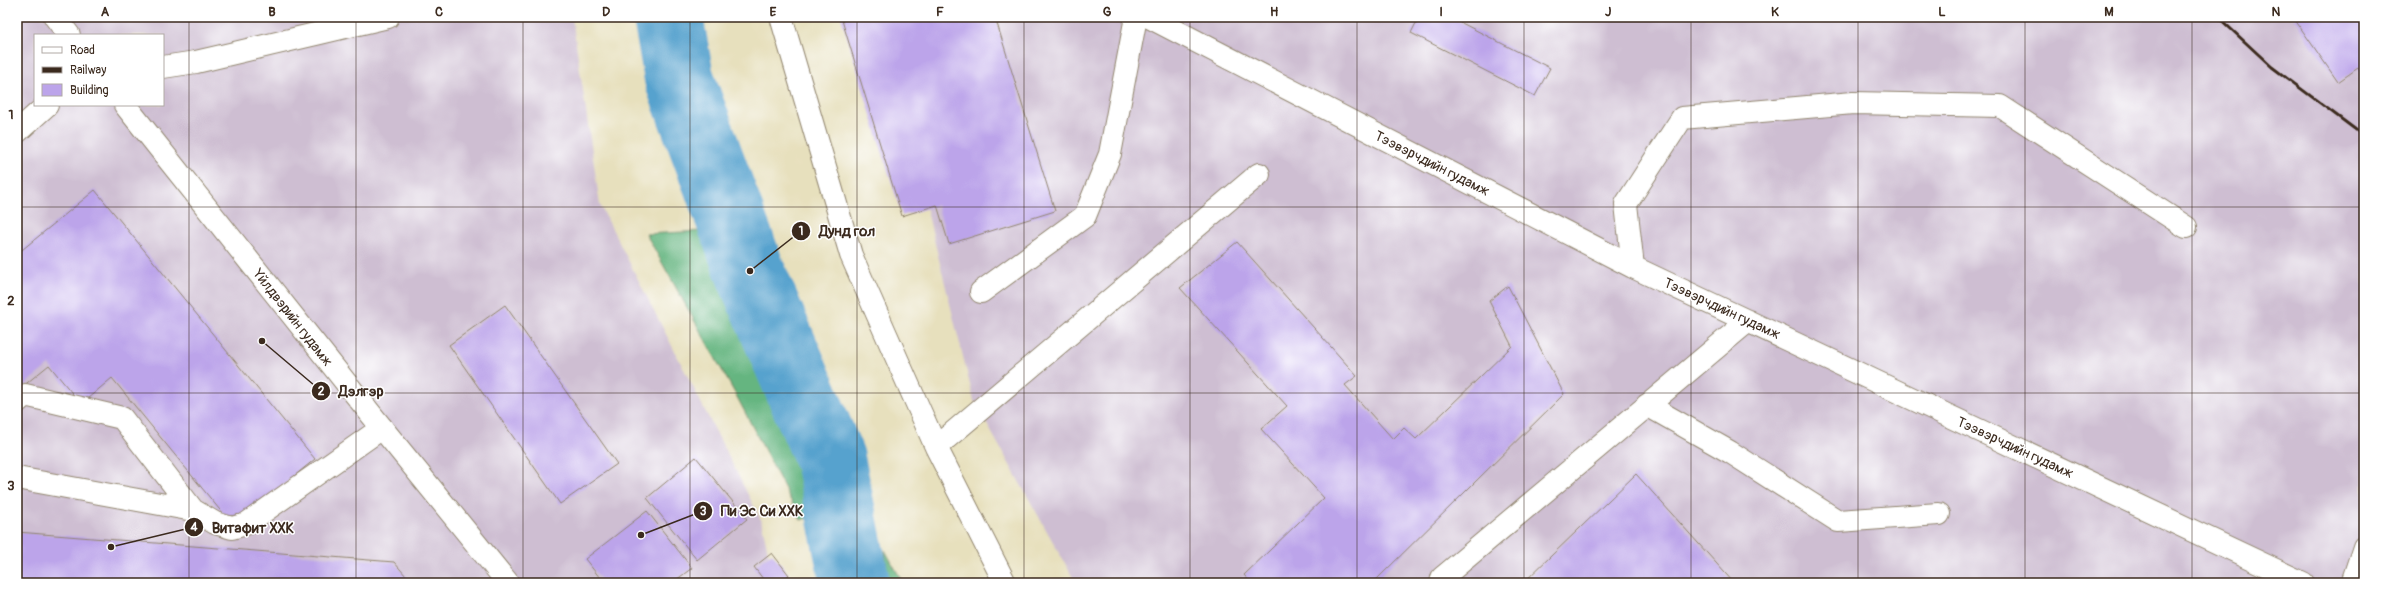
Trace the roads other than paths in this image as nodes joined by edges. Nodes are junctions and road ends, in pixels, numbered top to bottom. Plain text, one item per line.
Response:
1 (55, 17) edge
2 (388, 17) edge
3 (781, 17) edge
4 (1136, 17) edge
5 (1149, 17) edge
6 (68, 34) edge
7 (164, 67) edge
8 (46, 106) edge
9 (126, 106) edge
10 (17, 132) edge
11 (1259, 174) dead end
12 (2186, 227) dead end
13 (1634, 267) junction
14 (981, 292) dead end
15 (1748, 321) junction
16 (17, 402) edge
17 (1647, 405) junction
18 (382, 428) junction
19 (936, 447) junction
20 (17, 478) edge
21 (193, 510) junction
22 (1939, 514) dead end
23 (2364, 547) edge
24 (508, 583) edge
25 (1005, 583) edge
26 (1441, 583) edge
27 (2303, 583) edge
28 (2352, 583) edge

1 - 6 street
2 - 7 street
3 - 19 street
4 - 14 street
5 - 13 street, Тээвэрчдийн гудамж
8 - 10 street
9 - 18 street, Yйлдвэрийн гудамж
11 - 19 street
12 - 13 street
13 - 15 street, Тээвэрчдийн гудамж
15 - 17 street
15 - 27 street, Тээвэрчдийн гудамж
16 - 21 street
17 - 22 street
17 - 26 street
18 - 21 street
18 - 24 street, Yйлдвэрийн гудамж
19 - 25 street
20 - 21 street
23 - 28 street

